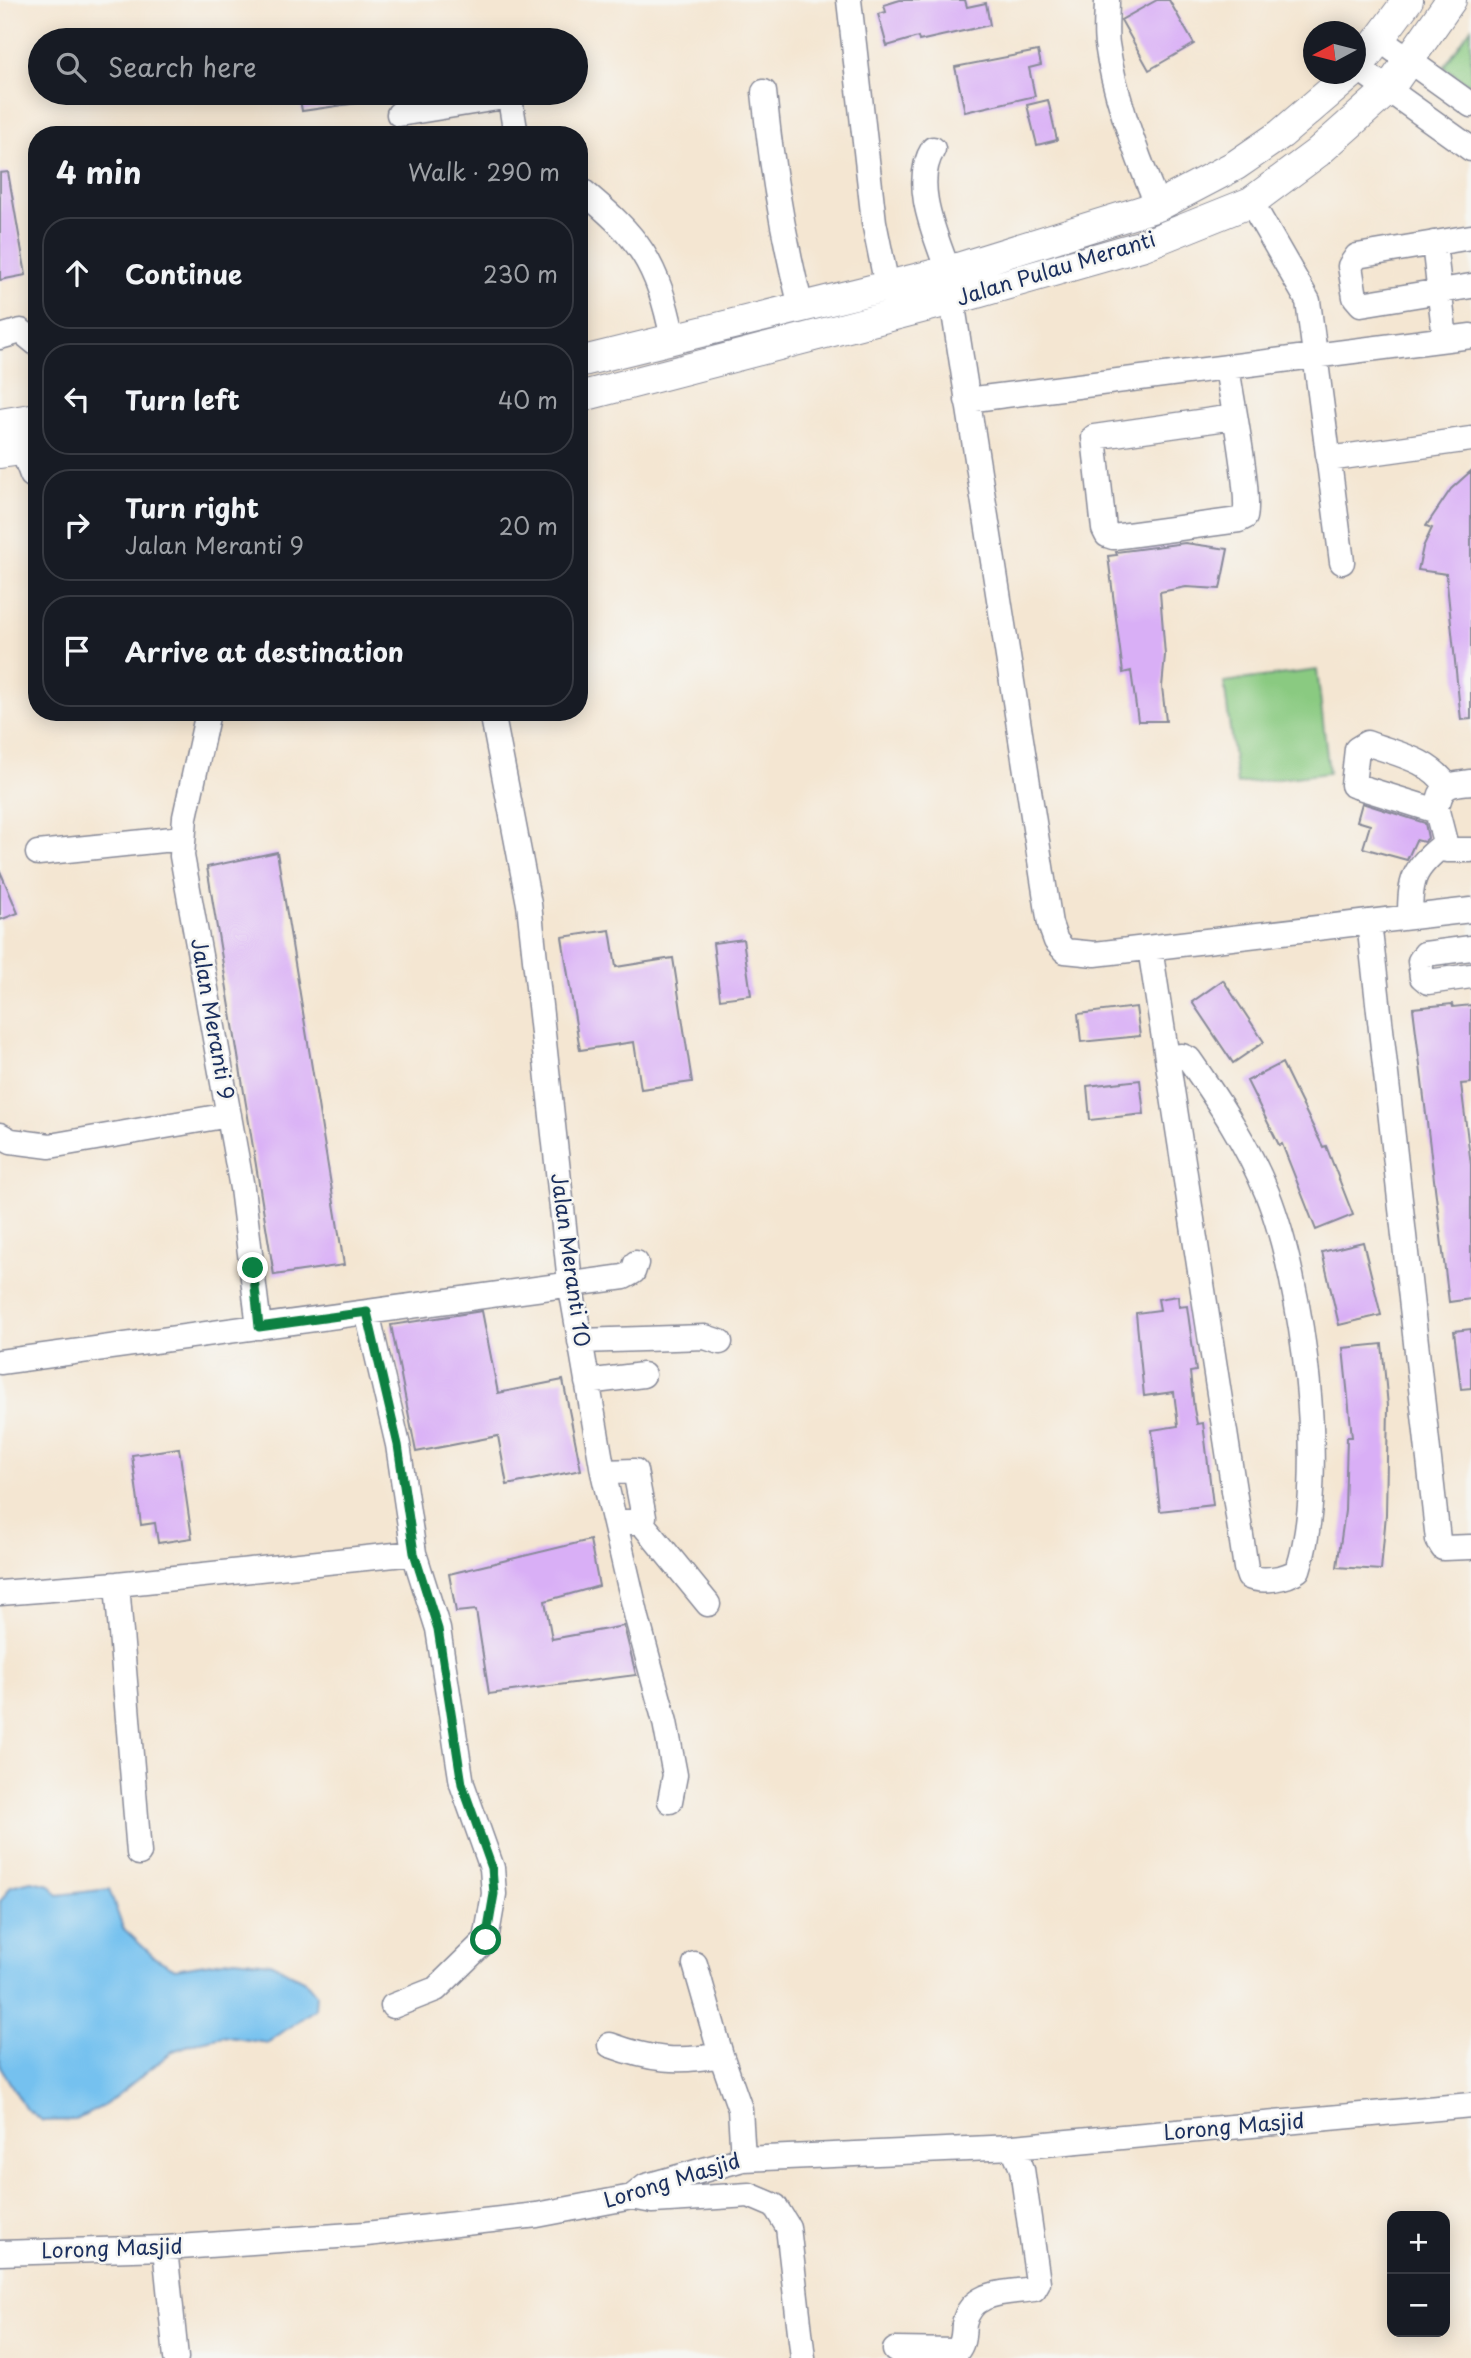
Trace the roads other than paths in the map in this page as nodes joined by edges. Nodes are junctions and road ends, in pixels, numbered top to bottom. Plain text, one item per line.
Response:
1 (849, 0) edge
2 (1107, 0) edge
3 (1408, 0) edge
4 (1451, 0) edge
5 (1379, 39) junction
6 (1366, 56) edge
7 (1411, 60) junction
8 (1366, 77) edge
9 (1441, 83) junction
10 (1339, 84) edge
11 (1388, 90) junction
12 (764, 92) dead end
13 (455, 105) edge
14 (511, 105) edge
15 (1471, 106) edge
16 (399, 114) dead end
17 (514, 126) edge
18 (1464, 144) edge
19 (933, 149) dead end
20 (588, 196) edge
21 (1251, 202) junction
22 (1158, 206) junction
23 (1471, 237) edge
24 (1434, 243) junction
25 (948, 271) junction
26 (887, 286) junction
27 (1471, 286) edge
28 (1440, 292) junction
29 (952, 300) junction
30 (801, 307) junction
31 (28, 336) edge
32 (1471, 336) edge
33 (0, 337) edge
34 (673, 339) junction
35 (1445, 339) junction
36 (1314, 356) junction
37 (588, 360) edge
38 (1227, 367) junction
39 (588, 395) edge
40 (967, 400) junction
41 (1234, 416) junction
42 (28, 419) edge
43 (0, 424) edge
44 (1471, 439) edge
45 (1328, 459) junction
46 (1342, 562) dead end
47 (206, 721) edge
48 (494, 721) edge
49 (1471, 782) edge
50 (1447, 786) junction
51 (1437, 811) junction
52 (183, 838) junction
53 (1443, 845) junction
54 (1471, 850) edge
55 (38, 853) dead end
56 (1471, 910) edge
57 (1410, 917) junction
58 (1369, 922) junction
59 (1150, 948) junction
60 (1471, 948) edge
61 (1471, 976) edge
62 (1167, 1058) junction
63 (229, 1115) junction
64 (0, 1135) edge
65 (636, 1263) dead end
66 (570, 1282) junction
67 (367, 1312) junction
68 (259, 1327) junction
69 (580, 1341) junction
70 (720, 1342) dead end
71 (0, 1362) edge
72 (643, 1376) dead end
73 (587, 1382) junction
74 (603, 1472) junction
75 (615, 1522) junction
76 (641, 1522) junction
77 (1471, 1547) edge
78 (414, 1553) junction
79 (117, 1584) junction
80 (0, 1592) edge
81 (708, 1604) dead end
82 (670, 1801) dead end
83 (139, 1853) dead end
84 (695, 1964) dead end
85 (393, 2006) dead end
86 (610, 2045) dead end
87 (721, 2055) junction
88 (1471, 2105) edge
89 (1013, 2147) junction
90 (743, 2158) junction
91 (632, 2197) junction
92 (165, 2248) junction
93 (0, 2253) edge
94 (895, 2350) dead end
95 (176, 2358) edge
96 (803, 2358) edge

1 - 26 street
2 - 22 street
3 - 5 main road, Jalan Pulau Meranti
4 - 7 main road, Jalan Pulau Meranti
5 - 6 main road, Jalan Pulau Meranti
5 - 7 street
7 - 9 street
7 - 11 main road, Jalan Pulau Meranti
8 - 11 street
9 - 15 street
9 - 18 street
10 - 22 main road, Jalan Pulau Meranti
11 - 18 street
11 - 21 main road, Jalan Pulau Meranti
12 - 30 street
13 - 16 street
14 - 17 street
19 - 25 street
20 - 34 street
21 - 29 main road, Jalan Pulau Meranti
21 - 36 street
22 - 25 main road, Jalan Pulau Meranti
23 - 24 street
24 - 28 street
24 - 28 street
25 - 26 main road, Jalan Pulau Meranti
26 - 30 main road, Jalan Pulau Meranti
27 - 28 street
28 - 35 street
29 - 39 main road, Jalan Pulau Meranti
29 - 40 street
30 - 34 main road, Jalan Pulau Meranti
31 - 33 street
32 - 35 street
34 - 37 main road, Jalan Pulau Meranti
35 - 36 street
36 - 38 street
36 - 45 street
38 - 40 street
38 - 41 street
40 - 59 street
41 - 41 street
42 - 43 main road
44 - 45 street
45 - 46 street
47 - 52 street, Jalan Meranti 9
48 - 66 street, Jalan Meranti 10
49 - 50 street
50 - 51 street
50 - 51 street
51 - 53 street
52 - 55 street
52 - 63 street, Jalan Meranti 9
53 - 54 street
53 - 57 street
56 - 57 street
57 - 58 street
58 - 59 street
58 - 77 street
59 - 62 street
60 - 61 street
62 - 62 street
63 - 64 street
63 - 68 street, Jalan Meranti 9
65 - 66 street
66 - 67 street
66 - 69 street, Jalan Meranti 10
67 - 68 street
67 - 78 street
68 - 71 street
69 - 70 street
69 - 73 street, Jalan Meranti 10
72 - 73 street
73 - 74 street, Jalan Meranti 10
74 - 75 street, Jalan Meranti 10
74 - 76 street
75 - 76 street
75 - 82 street, Jalan Meranti 10
76 - 81 street
78 - 79 street
78 - 85 street
79 - 80 street
79 - 83 street
84 - 87 street
86 - 87 street
87 - 90 street
88 - 89 street, Lorong Masjid
89 - 90 street, Lorong Masjid
89 - 94 street
90 - 91 street, Lorong Masjid
91 - 92 street, Lorong Masjid
91 - 96 street
92 - 93 street, Lorong Masjid
92 - 95 street

